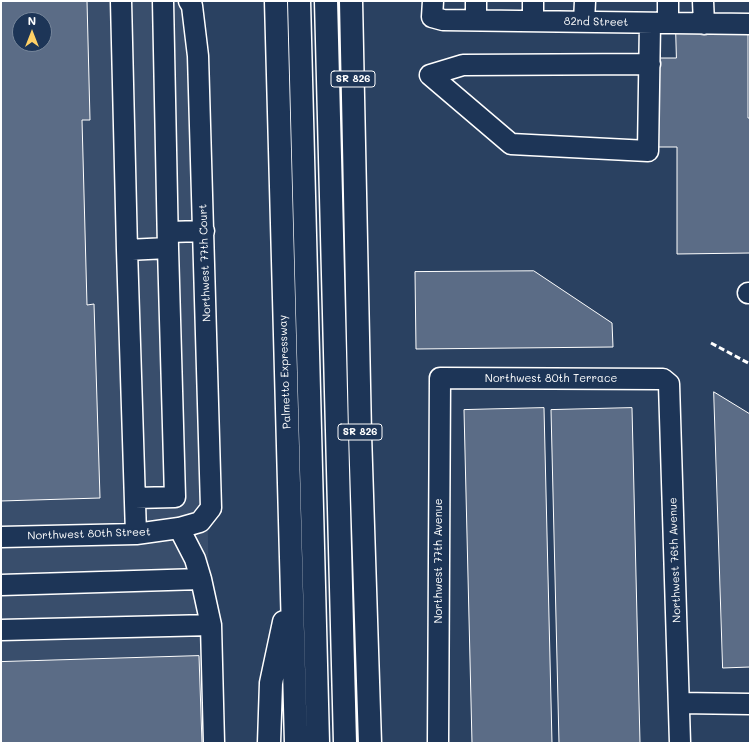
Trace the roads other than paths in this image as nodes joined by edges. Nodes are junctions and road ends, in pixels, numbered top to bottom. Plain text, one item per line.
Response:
1 (121, 1) edge
2 (163, 1) edge
3 (188, 1) edge
4 (276, 1) edge
5 (299, 1) edge
6 (351, 1) edge
7 (433, 1) edge
8 (533, 1) edge
9 (584, 1) edge
10 (668, 1) edge
11 (703, 1) edge
12 (326, 9) edge
13 (476, 10) edge
14 (533, 21) junction
15 (584, 22) junction
16 (659, 23) junction
17 (704, 24) junction
18 (750, 24) edge
19 (650, 64) junction
20 (204, 231) junction
21 (168, 240) junction
22 (128, 250) junction
23 (440, 378) joint
24 (663, 380) joint
25 (135, 498) junction
26 (200, 522) joint
27 (179, 528) junction
28 (136, 534) junction
29 (1, 537) edge
30 (201, 579) junction
31 (1, 585) edge
32 (291, 585) junction
33 (211, 625) junction
34 (1, 630) edge
35 (679, 703) junction
36 (750, 704) edge
37 (214, 743) edge
38 (269, 743) edge
39 (296, 743) edge
40 (318, 743) edge
41 (345, 743) edge
42 (370, 743) edge
43 (438, 743) edge
44 (680, 743) edge

1 - 22 street
2 - 21 street
3 - 20 street, Northwest 77th Court
4 - 32 highway, Palmetto Expressway
5 - 40 highway
6 - 42 highway, SR 826
7 - 13 street, 82nd Street
8 - 14 street
9 - 15 street
10 - 16 street
11 - 17 street
12 - 41 highway
13 - 14 street, 82nd Street
14 - 15 street, 82nd Street
15 - 16 street, 82nd Street
16 - 17 street, 82nd Street
16 - 19 street
17 - 18 street, 82nd Street
19 - 19 street
20 - 21 street
20 - 26 street, Northwest 77th Court
21 - 22 street
21 - 25 street
22 - 25 street
23 - 24 street, Northwest 80th Terrace
23 - 43 street, Northwest 77th Avenue
24 - 35 street, Northwest 76th Avenue
25 - 28 street
26 - 27 street, Northwest 80th Street
27 - 28 street, Northwest 80th Street
27 - 30 street
28 - 29 street, Northwest 80th Street
30 - 31 street
30 - 33 street
32 - 38 highway
32 - 39 highway, Palmetto Expressway
33 - 34 street
33 - 37 street
35 - 36 street
35 - 44 street, Northwest 76th Avenue

